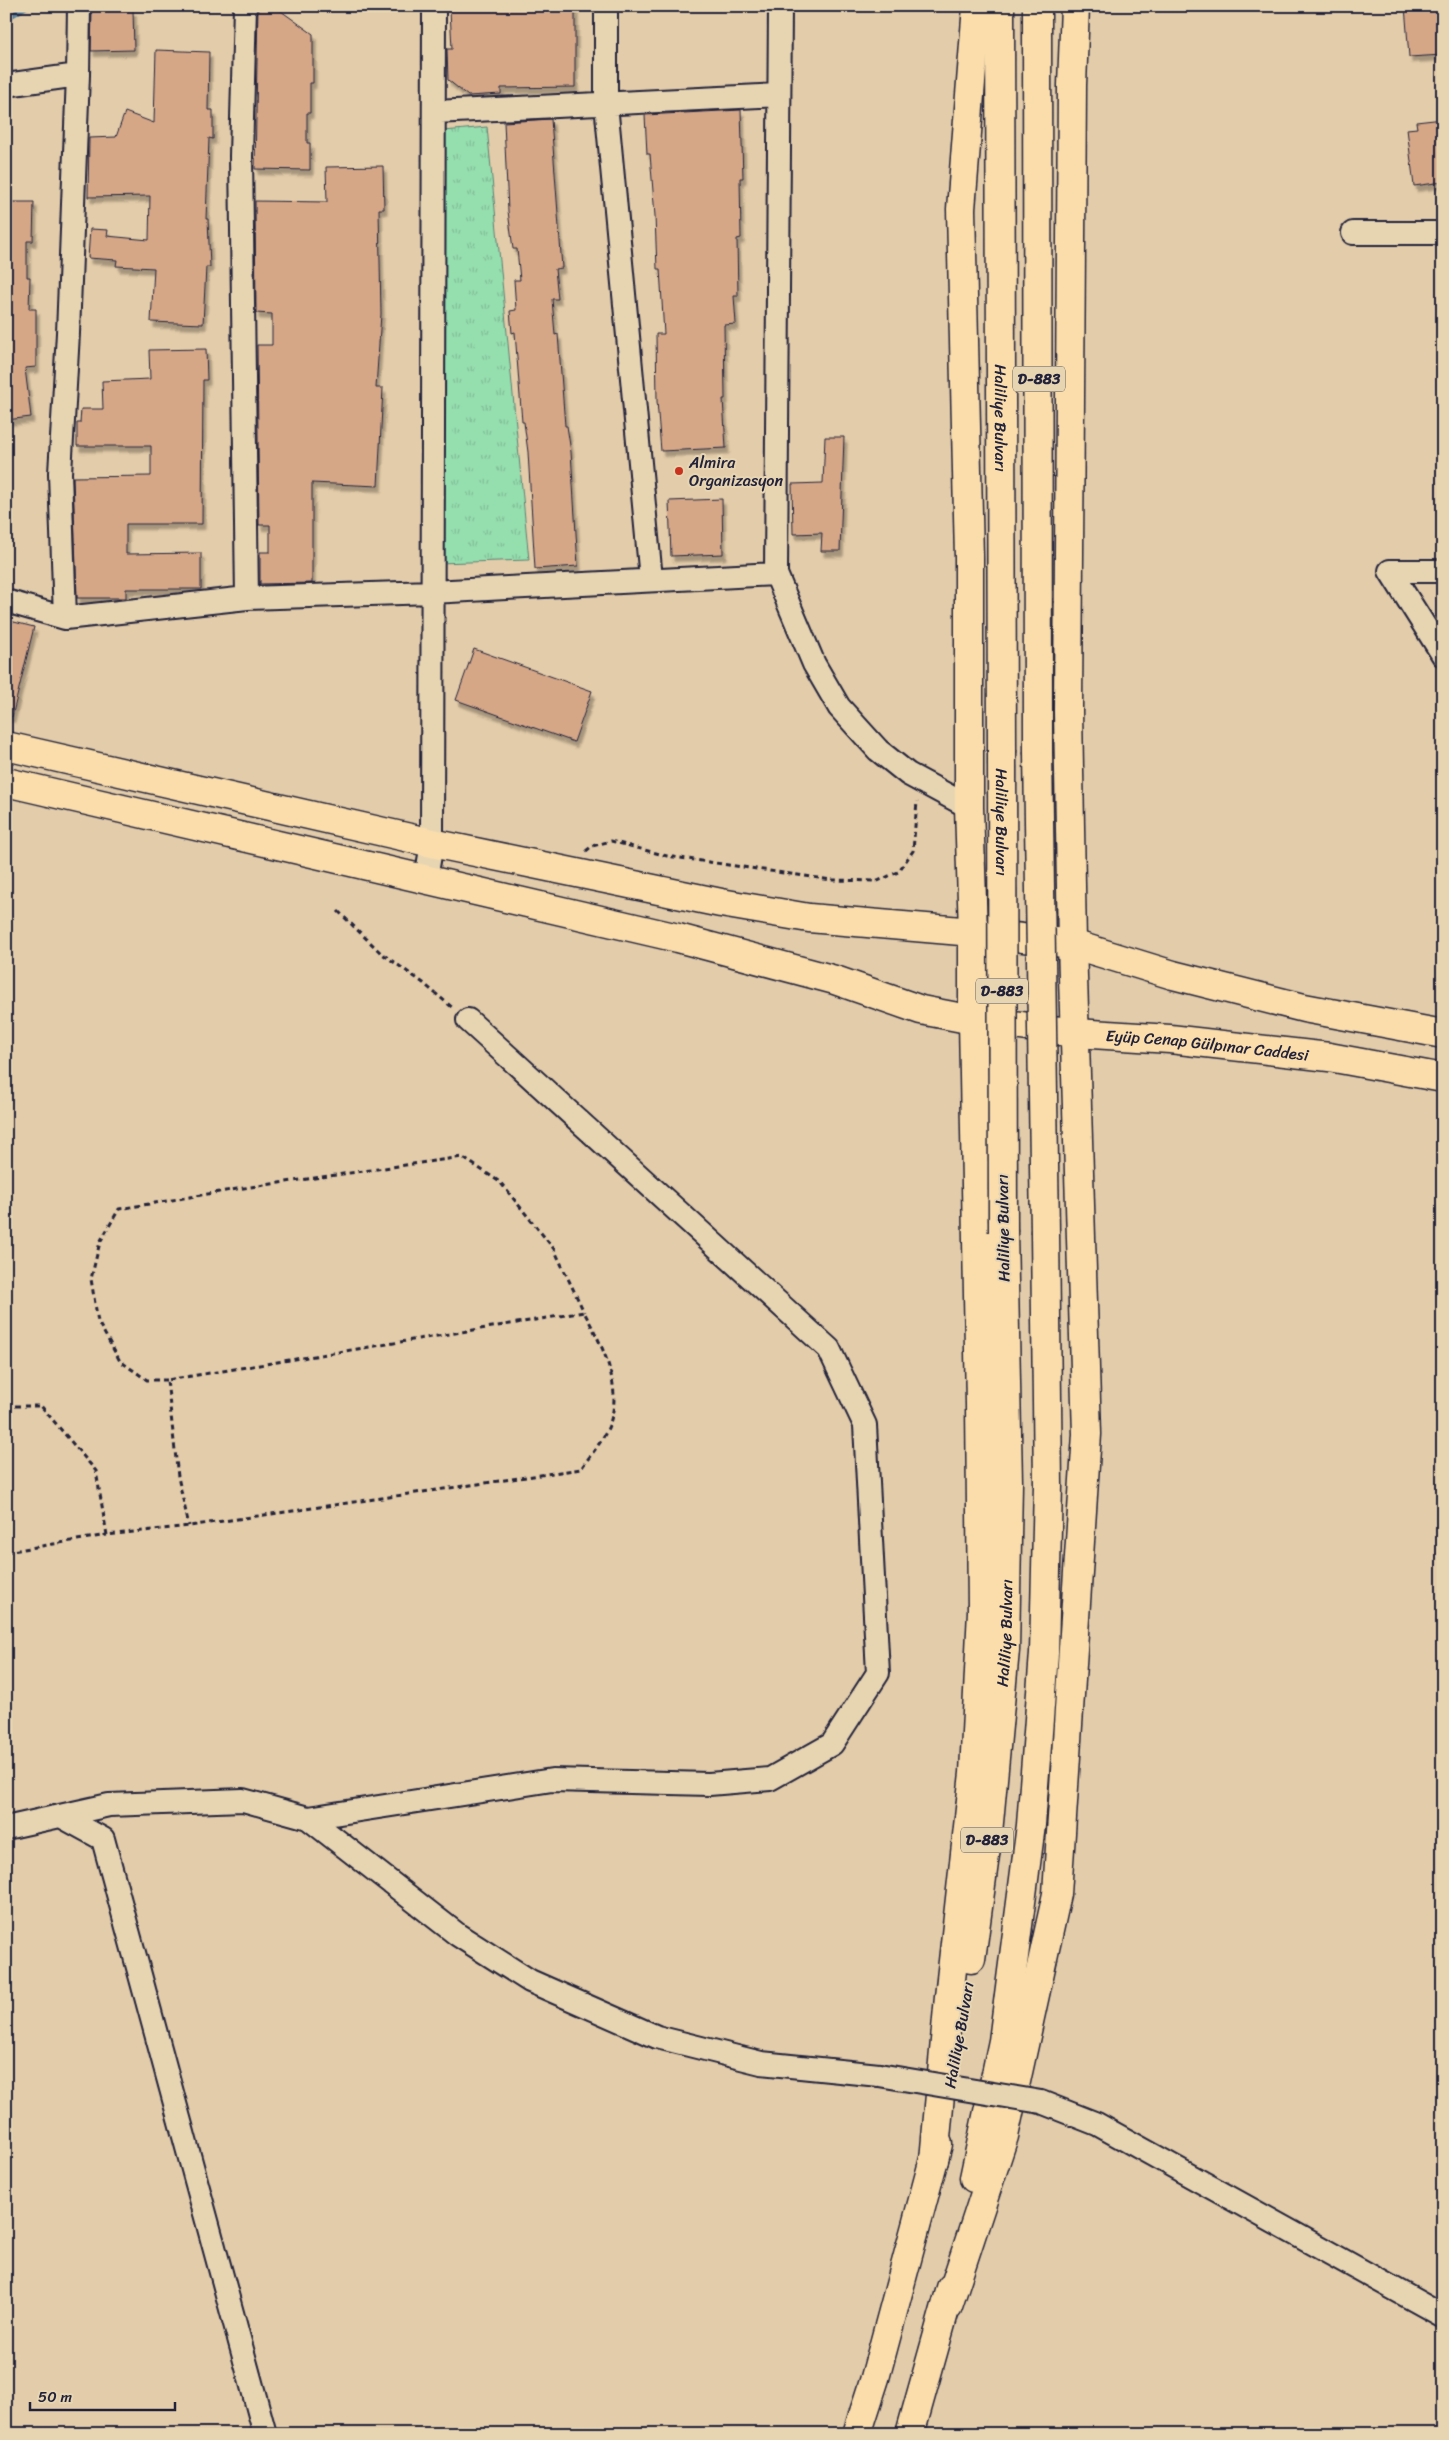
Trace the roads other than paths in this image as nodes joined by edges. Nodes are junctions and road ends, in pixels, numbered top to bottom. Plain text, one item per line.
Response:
1 (79, 6) edge
2 (245, 6) edge
3 (434, 6) edge
4 (606, 6) edge
5 (780, 6) edge
6 (961, 6) edge
7 (977, 6) edge
8 (1000, 6) edge
9 (1037, 6) edge
10 (1063, 6) edge
11 (1075, 6) edge
12 (78, 75) junction
13 (6, 85) edge
14 (1072, 85) junction
15 (779, 95) junction
16 (606, 104) junction
17 (435, 112) junction
18 (962, 209) junction
19 (1353, 233) dead end
20 (1443, 234) edge
21 (1443, 572) edge
22 (776, 574) junction
23 (650, 580) junction
24 (432, 592) junction
25 (247, 598) junction
26 (6, 601) edge
27 (65, 618) junction
28 (1443, 655) edge
29 (6, 746) edge
30 (6, 782) edge
31 (969, 807) junction
32 (432, 843) junction
33 (426, 879) junction
34 (973, 932) junction
35 (1072, 944) junction
36 (468, 1020) road end
37 (972, 1020) junction
38 (1076, 1033) junction
39 (1443, 1034) edge
40 (1443, 1078) edge
41 (61, 1816) junction
42 (308, 1818) junction
43 (6, 1828) edge
44 (934, 2160) junction
45 (948, 2306) junction
46 (1443, 2316) edge
47 (265, 2434) edge
48 (857, 2434) edge
49 (910, 2434) edge

1 - 12 street
2 - 25 street
3 - 17 street
4 - 16 street
5 - 15 street
6 - 18 main road
7 - 18 main road
8 - 44 main road, Haliliye Bulvarı / D-883, bridge
9 - 45 main road, D-883, bridge
10 - 14 main road
11 - 14 main road
12 - 13 street
12 - 27 street
14 - 35 main road
15 - 16 street
15 - 22 street
16 - 17 street
16 - 23 street
17 - 24 street
18 - 31 main road
19 - 20 street
21 - 28 street
22 - 23 street
22 - 31 street
23 - 24 street
24 - 25 street
24 - 32 street
25 - 27 street
26 - 27 street
29 - 32 main road
30 - 33 main road, Eyüp Cenap Gülpınar Caddesi
31 - 34 main road
32 - 33 street
32 - 34 main road
33 - 37 main road, Eyüp Cenap Gülpınar Caddesi
34 - 35 main road
34 - 37 main road
35 - 38 main road
35 - 39 main road
36 - 42 street
37 - 38 main road, Eyüp Cenap Gülpınar Caddesi
37 - 44 main road
38 - 40 main road, Eyüp Cenap Gülpınar Caddesi
38 - 45 main road
41 - 42 street
41 - 43 street
41 - 47 street
42 - 46 street, bridge
44 - 48 main road, Haliliye Bulvarı / D-883
45 - 49 main road, D-883

